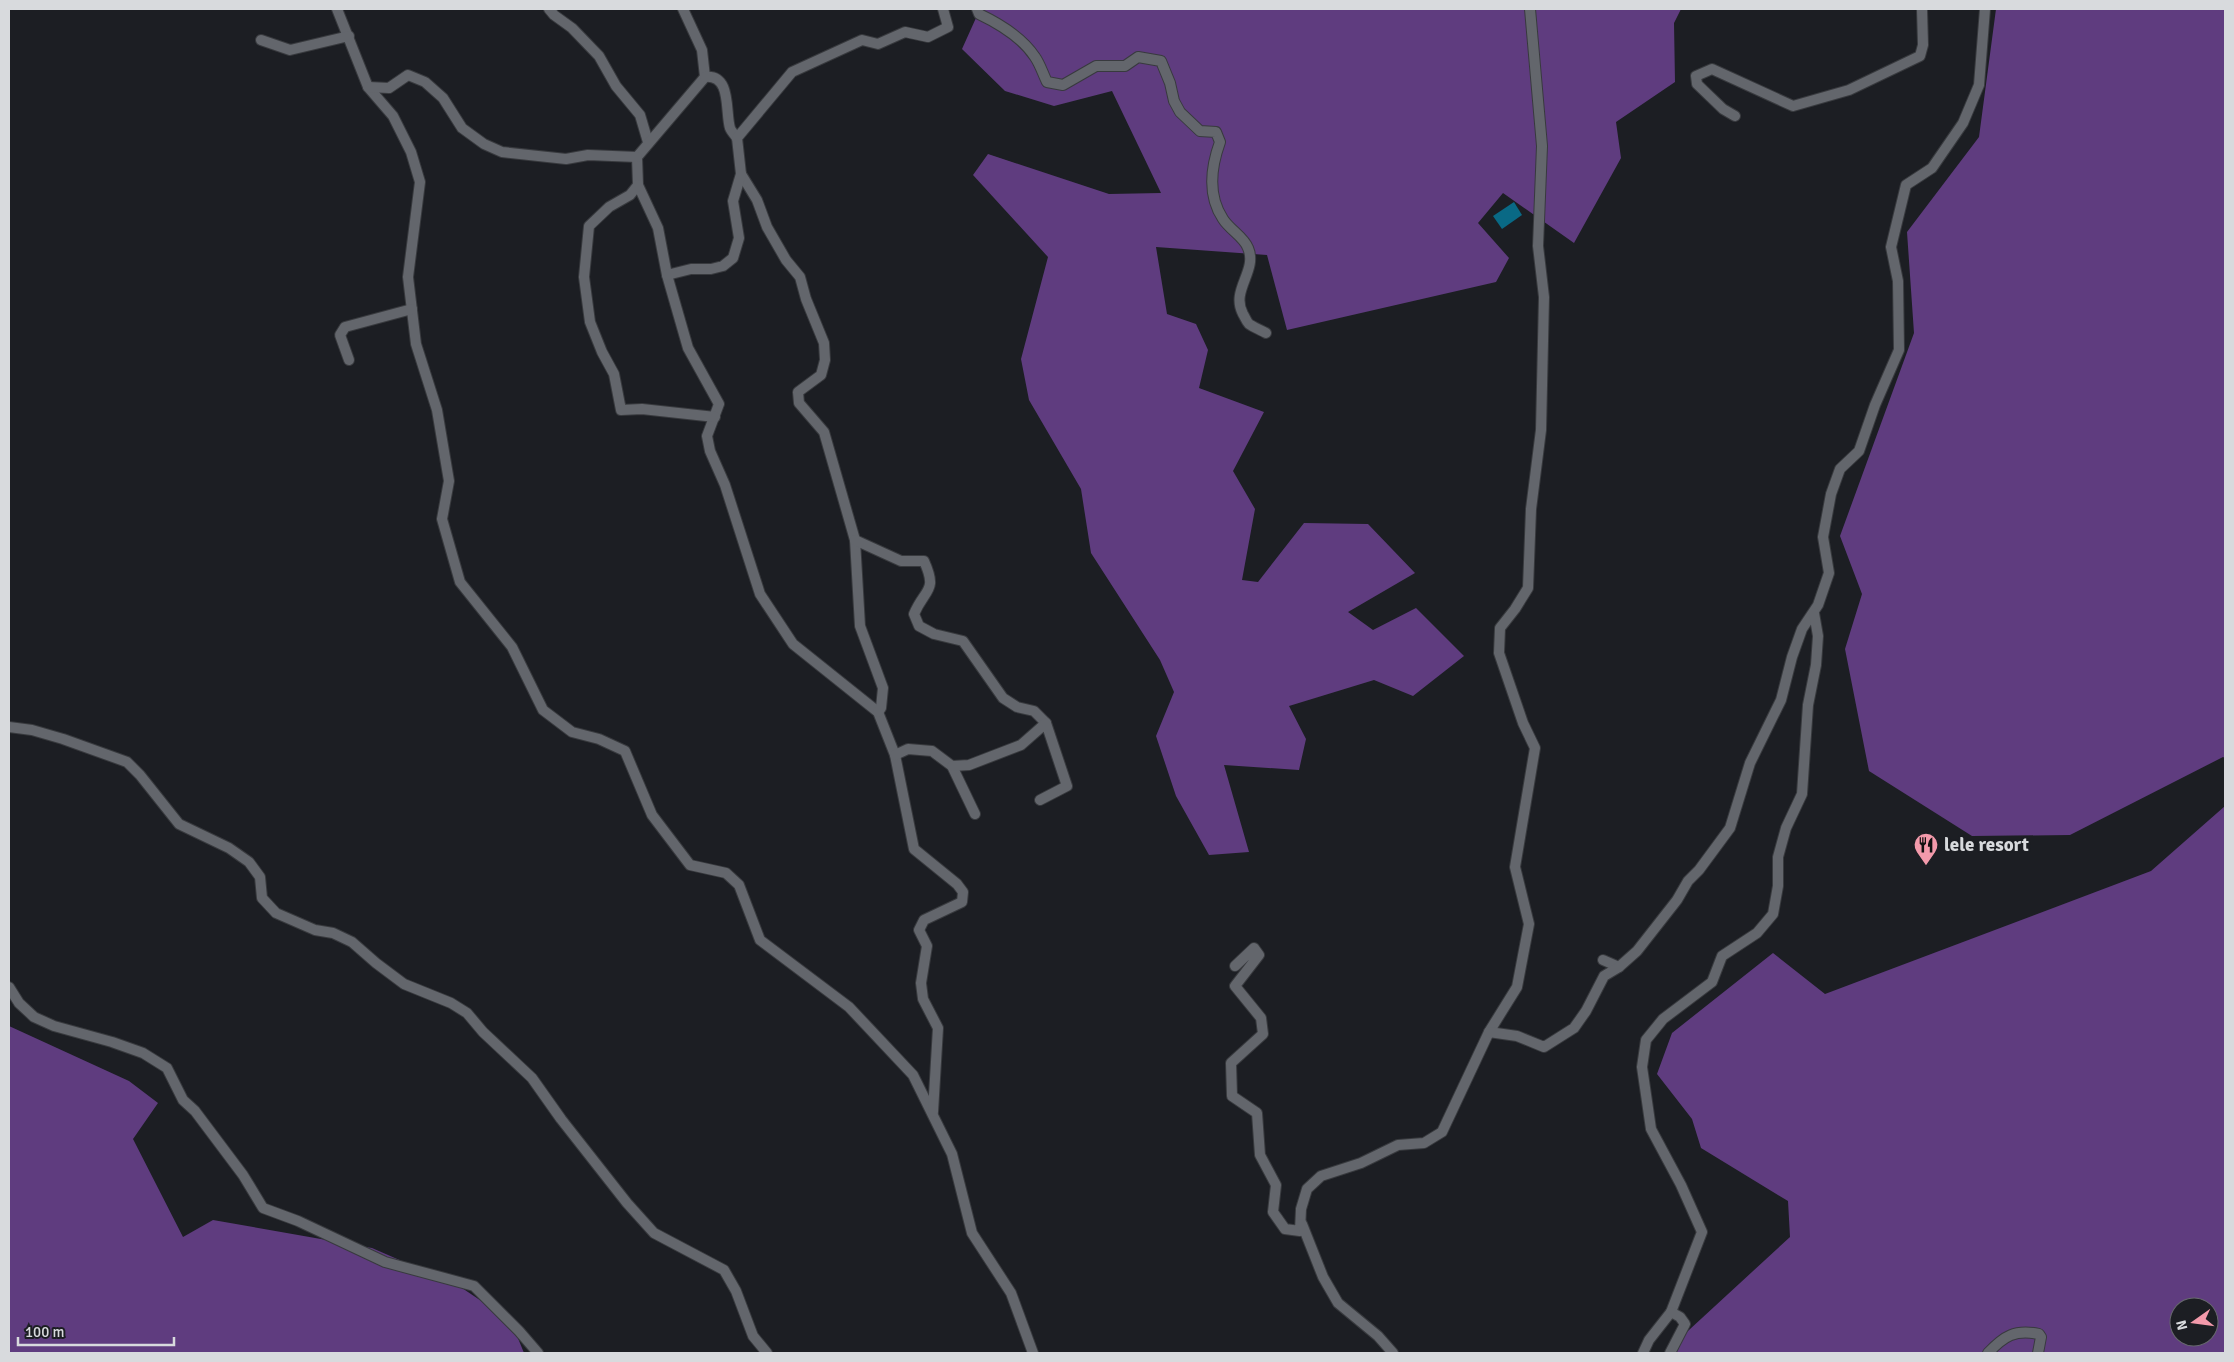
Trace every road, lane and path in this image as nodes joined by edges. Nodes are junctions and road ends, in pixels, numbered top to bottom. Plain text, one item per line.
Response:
1 (337, 9) edge
2 (549, 9) edge
3 (683, 9) edge
4 (943, 9) edge
5 (977, 9) edge
6 (1530, 9) edge
7 (1922, 9) edge
8 (1985, 9) edge
9 (349, 36) junction
10 (261, 40) dead end
11 (705, 77) junction
12 (368, 87) junction
13 (1735, 116) dead end
14 (737, 138) junction
15 (648, 142) junction
16 (637, 157) junction
17 (741, 174) junction
18 (638, 185) junction
19 (667, 275) junction
20 (412, 309) junction
21 (1266, 333) dead end
22 (349, 360) dead end
23 (715, 416) junction
24 (855, 540) junction
25 (1814, 613) junction
26 (878, 712) junction
27 (1046, 723) junction
28 (9, 728) edge
29 (895, 755) junction
30 (952, 766) junction
31 (1040, 800) dead end
32 (975, 814) dead end
33 (1603, 960) dead end
34 (1235, 966) dead end
35 (1619, 967) junction
36 (9, 987) edge
37 (1489, 1032) junction
38 (933, 1113) junction
39 (1300, 1221) junction
40 (1671, 1312) junction
41 (538, 1353) edge
42 (767, 1353) edge
43 (1033, 1353) edge
44 (1393, 1353) edge
45 (1643, 1353) edge
46 (1670, 1353) edge
47 (1988, 1353) edge
48 (2038, 1353) edge

1 - 9 street
2 - 15 street
3 - 11 street
4 - 14 street
5 - 21 street
6 - 37 street
7 - 13 street
8 - 25 street
9 - 10 street
9 - 12 street
11 - 14 street
11 - 15 street
12 - 16 street
12 - 20 street
14 - 17 street
15 - 16 street
16 - 18 street
17 - 19 street
17 - 24 street
18 - 19 street
18 - 23 street
19 - 23 street
20 - 22 street
20 - 38 street
23 - 26 street
24 - 26 street
24 - 27 street
25 - 35 street
25 - 40 street
26 - 29 street
27 - 30 street
27 - 31 street
28 - 42 street
29 - 30 street
29 - 38 street
30 - 32 street
33 - 35 street
34 - 39 street
35 - 37 street
36 - 41 street
37 - 39 street
38 - 43 street
39 - 44 street
40 - 45 street
40 - 46 street
47 - 48 street

